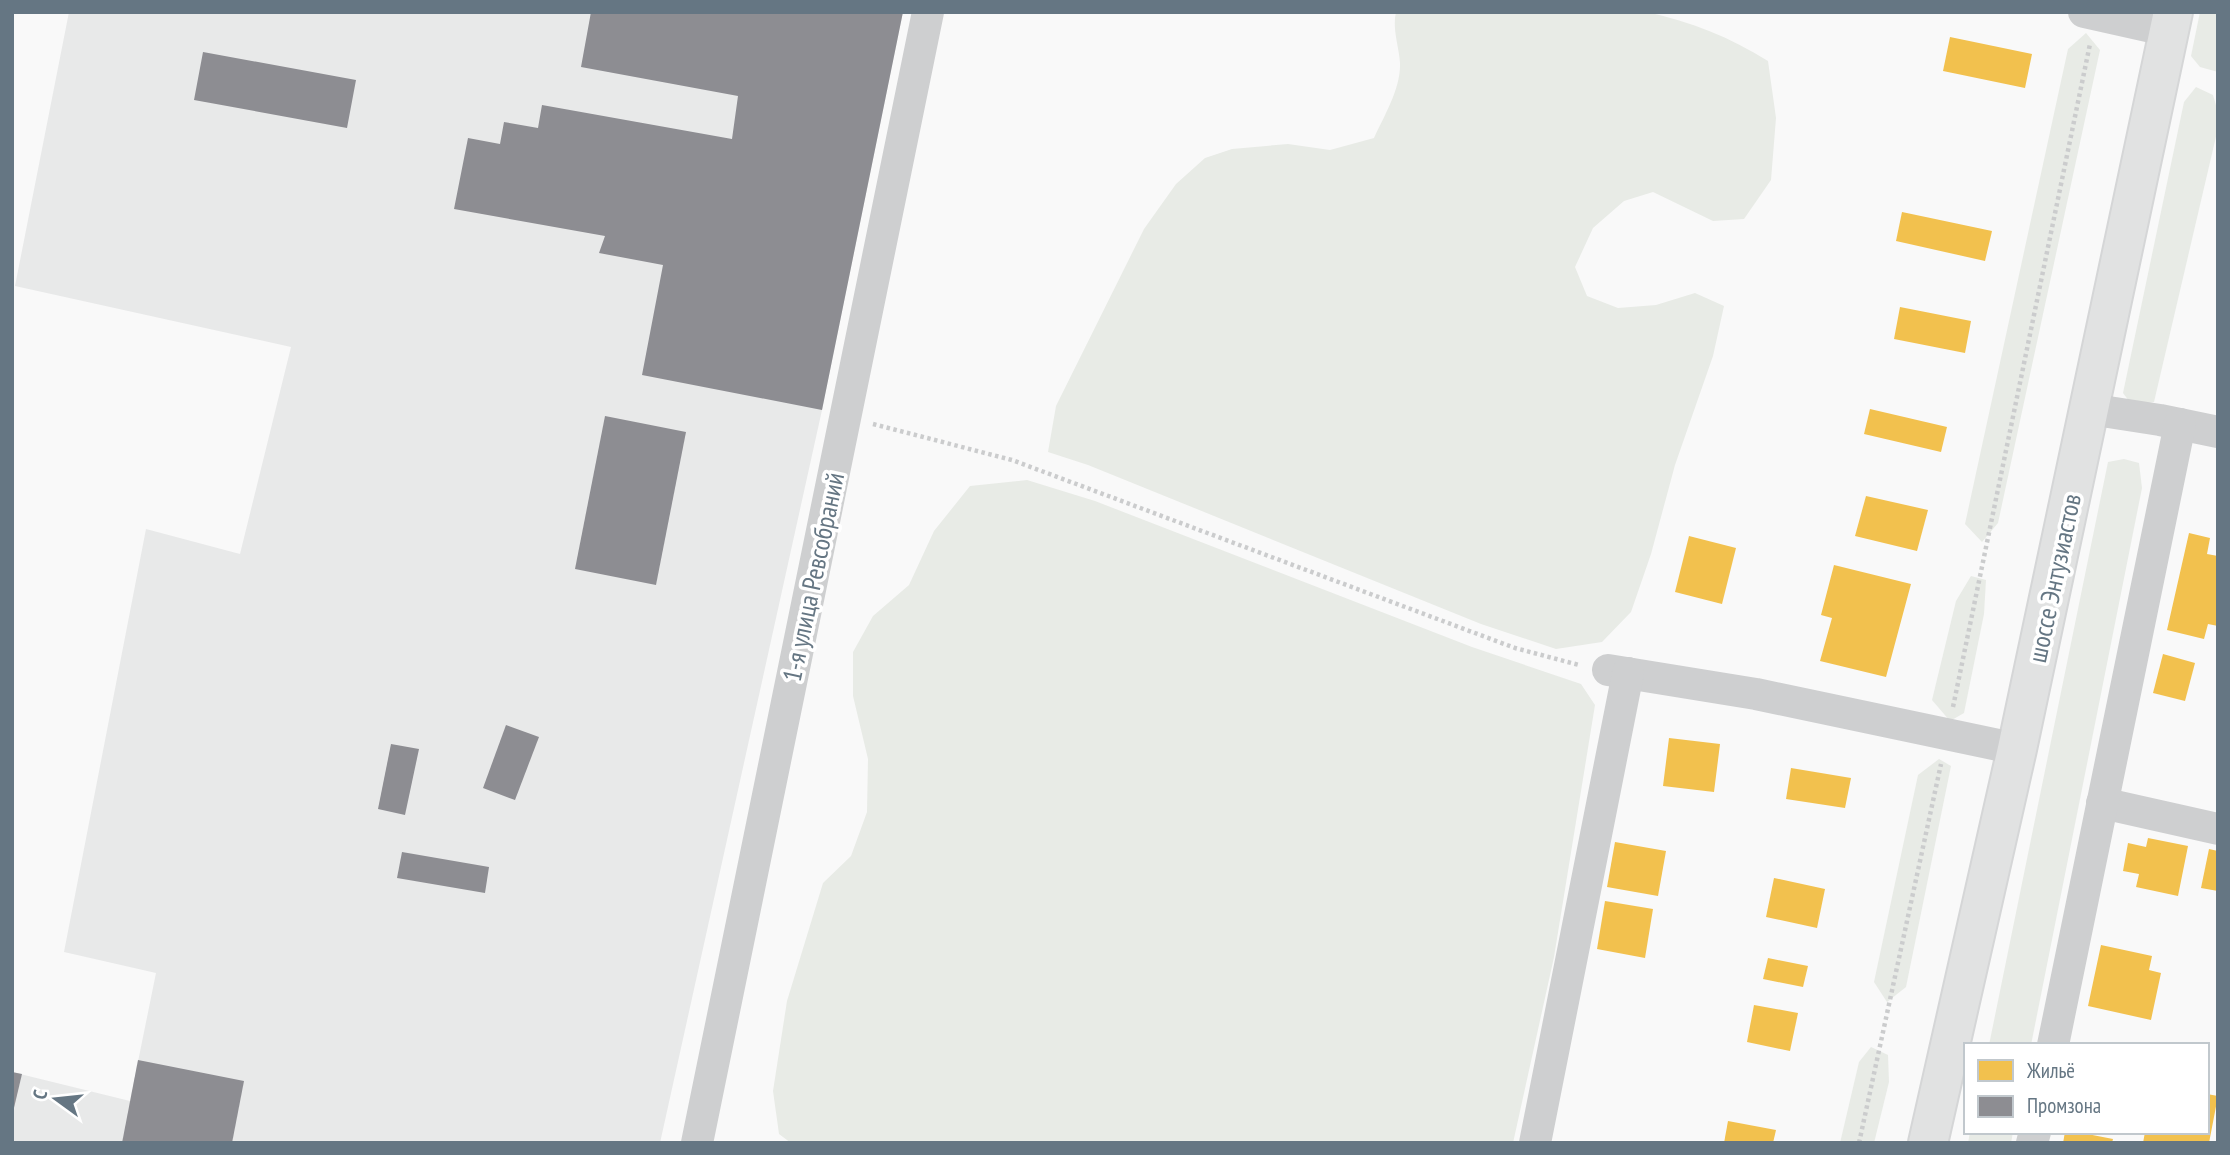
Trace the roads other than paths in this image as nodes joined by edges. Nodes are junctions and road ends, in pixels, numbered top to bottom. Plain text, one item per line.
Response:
1 (928, 12) edge
2 (2090, 14) edge
3 (2171, 21) edge
4 (2089, 409) junction
5 (2180, 424) junction
6 (2218, 432) edge
7 (2017, 749) junction
8 (2102, 803) junction
9 (2218, 829) edge
10 (2053, 1043) edge
11 (697, 1143) edge
12 (1535, 1143) edge
13 (1928, 1143) edge

1 - 11 street, 1-я улица Ревсобраний
2 - 3 street
3 - 4 main road, шоссе Энтузиастов
4 - 5 street
4 - 7 main road, шоссе Энтузиастов
5 - 6 street
5 - 8 street
7 - 12 street
7 - 13 main road, шоссе Энтузиастов
8 - 9 street
8 - 10 street

